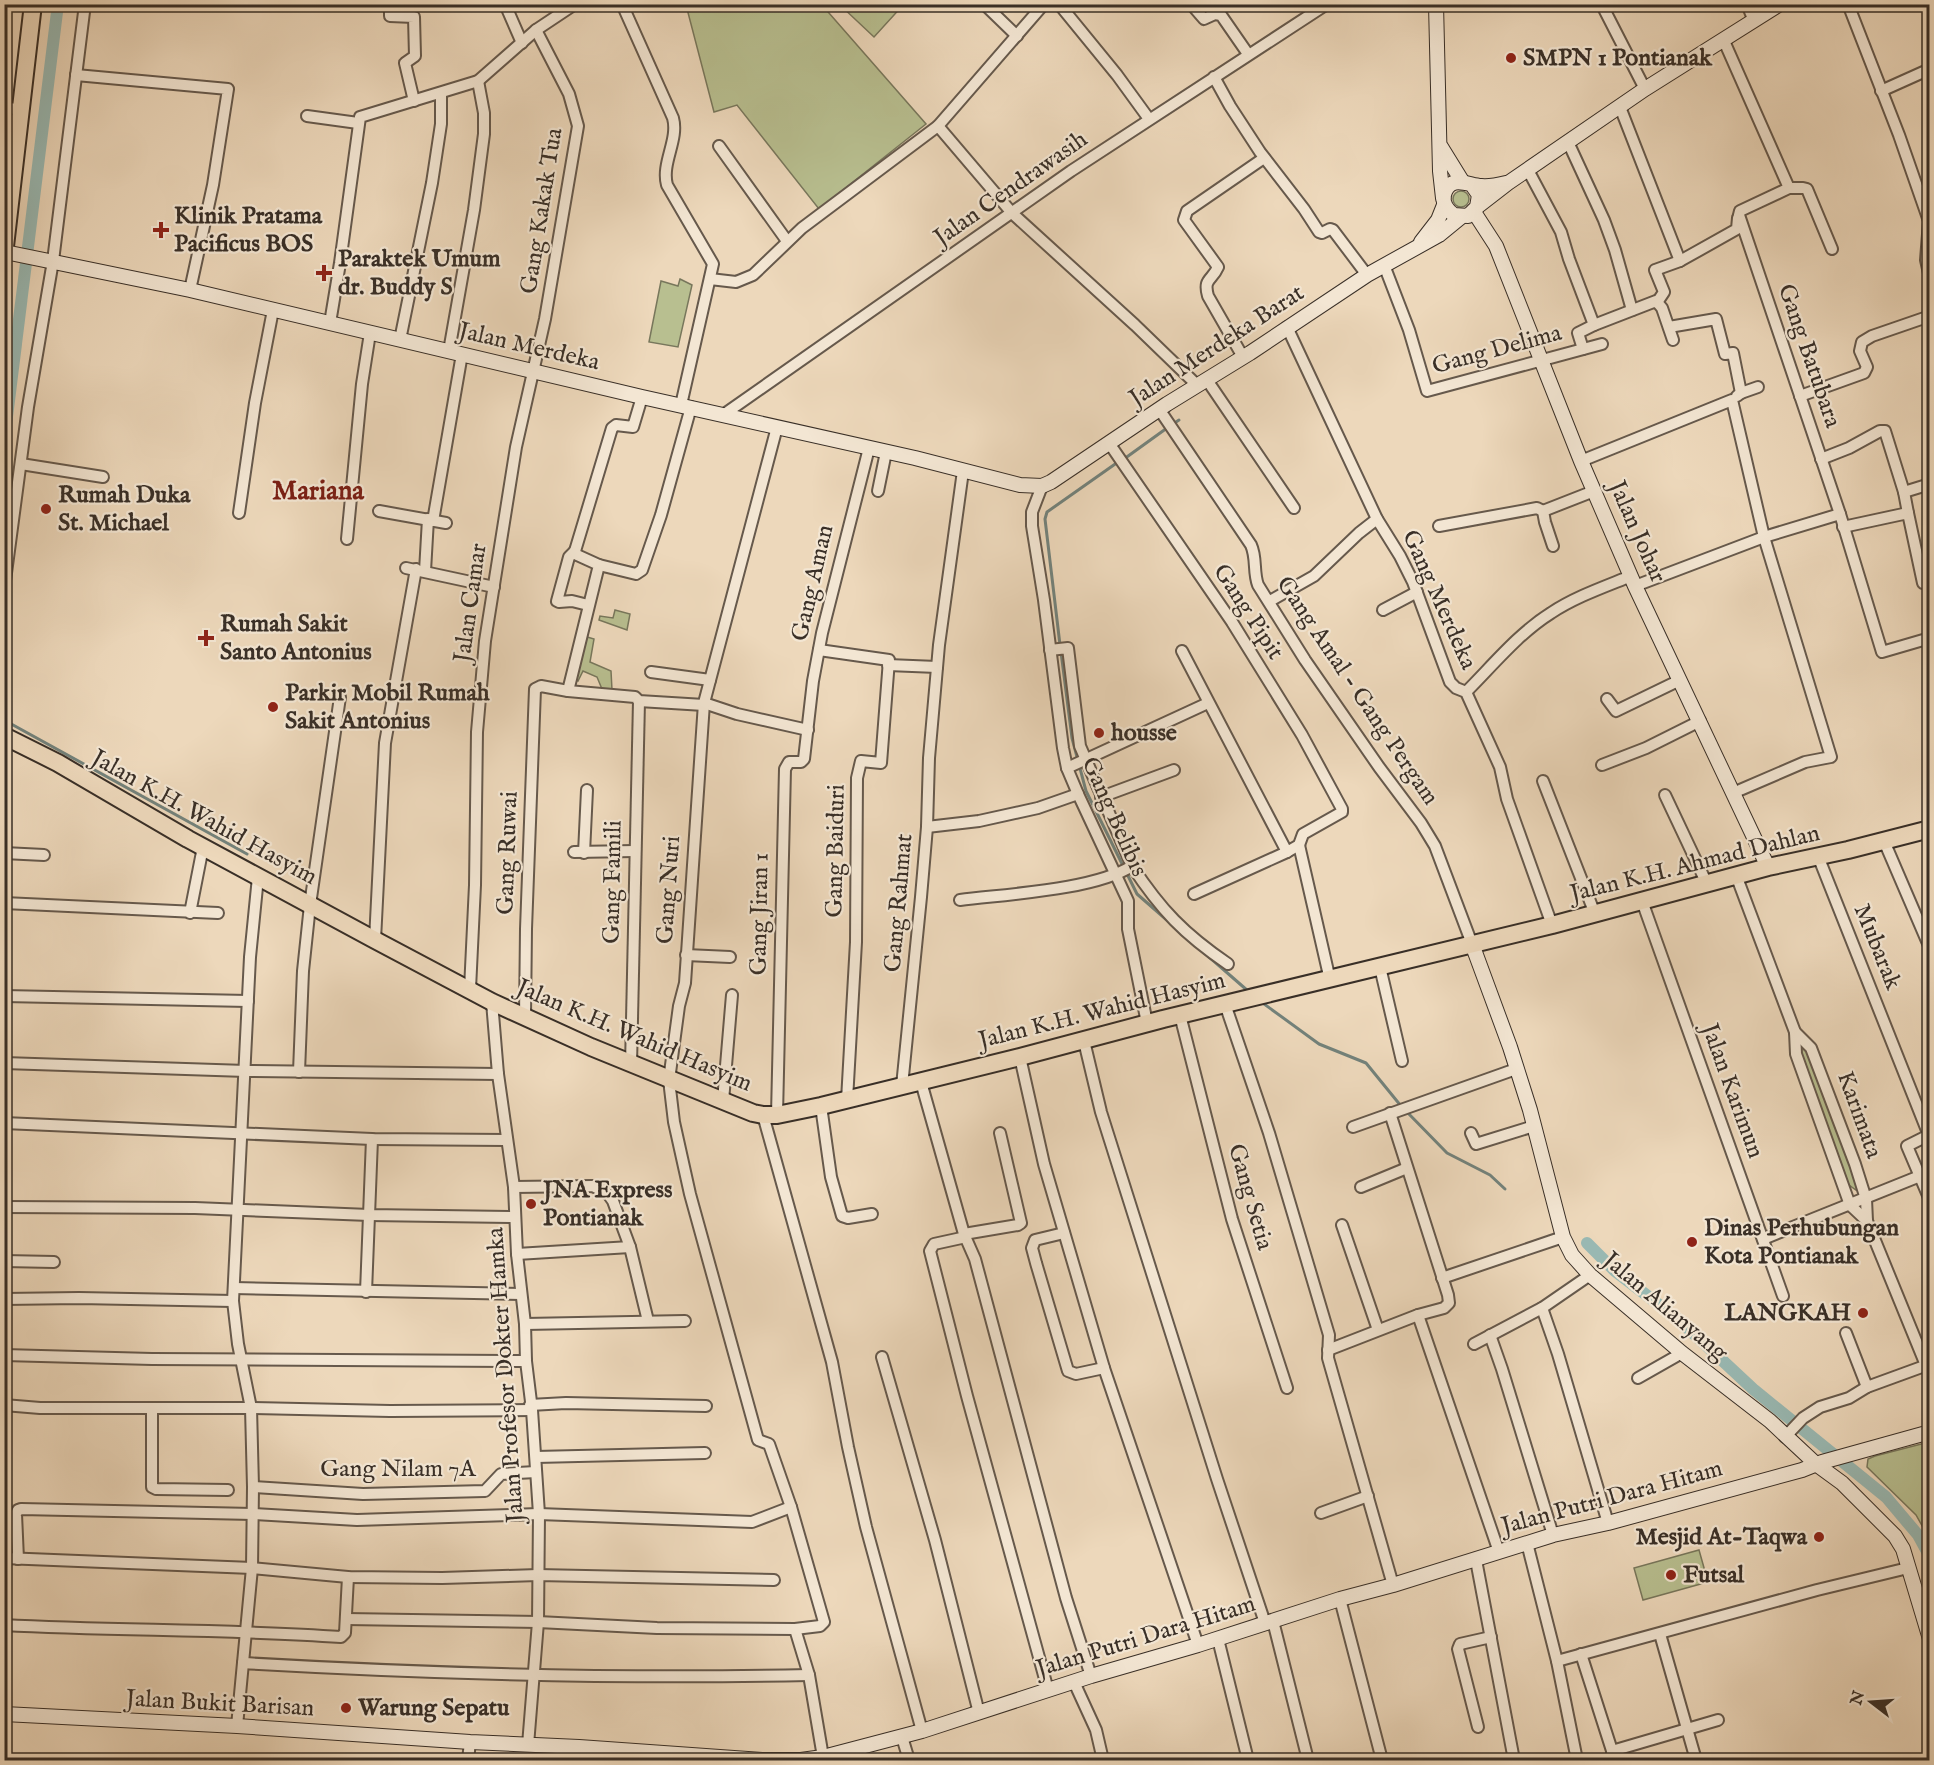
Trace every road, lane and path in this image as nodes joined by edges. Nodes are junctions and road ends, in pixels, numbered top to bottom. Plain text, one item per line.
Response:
1 (33, 4) edge
2 (85, 4) edge
3 (390, 4) edge
4 (505, 4) edge
5 (621, 4) edge
6 (984, 4) edge
7 (1044, 4) edge
8 (1059, 4) edge
9 (1191, 4) edge
10 (1327, 4) edge
11 (1436, 4) edge
12 (1747, 4) edge
13 (1780, 4) edge
14 (1848, 4) edge
15 (574, 5) edge
16 (1603, 8) dead end
17 (1754, 21) junction
18 (536, 30) junction
19 (1017, 36) junction
20 (1724, 41) junction
21 (522, 43) junction
22 (1248, 54) junction
23 (1929, 69) edge
24 (76, 75) junction
25 (1214, 77) junction
26 (478, 81) junction
27 (1645, 89) junction
28 (1881, 91) junction
29 (441, 93) junction
30 (414, 101) junction
31 (1620, 107) junction
32 (12, 109) edge
33 (307, 116) dead end
34 (360, 119) junction
35 (1149, 119) junction
36 (938, 126) junction
37 (1439, 142) junction
38 (1568, 142) junction
39 (719, 146) dead end
40 (1264, 158) junction
41 (1528, 170) junction
42 (9, 175) edge
43 (1467, 183) junction
44 (1508, 183) junction
45 (1790, 188) junction
46 (1444, 201) junction
47 (1471, 212) junction
48 (1012, 213) junction
49 (1739, 215) junction
50 (1928, 215) edge
51 (787, 241) junction
52 (1418, 246) junction
53 (8, 247) edge
54 (1832, 249) dead end
55 (49, 261) junction
56 (1680, 261) junction
57 (1384, 265) junction
58 (1367, 275) junction
59 (1929, 278) edge
60 (710, 279) junction
61 (190, 290) junction
62 (1658, 301) junction
63 (273, 310) junction
64 (1632, 310) junction
65 (1929, 316) edge
66 (330, 323) junction
67 (1594, 326) junction
68 (1287, 327) junction
69 (1669, 327) junction
70 (370, 333) junction
71 (400, 340) junction
72 (1673, 340) dead end
73 (1602, 344) dead end
74 (1583, 349) junction
75 (455, 353) junction
76 (1243, 357) junction
77 (1541, 360) junction
78 (534, 371) junction
79 (1202, 382) junction
80 (1758, 387) dead end
81 (1741, 393) junction
82 (1800, 396) junction
83 (1732, 400) junction
84 (641, 401) junction
85 (686, 406) junction
86 (1159, 409) junction
87 (723, 415) junction
88 (777, 427) junction
89 (1112, 447) junction
90 (869, 448) junction
91 (886, 452) junction
92 (1821, 459) junction
93 (1581, 461) junction
94 (21, 464) junction
95 (963, 471) junction
96 (103, 477) dead end
97 (1929, 484) edge
98 (1042, 486) junction
99 (878, 491) dead end
100 (1594, 491) junction
101 (1904, 492) junction
102 (1294, 508) dead end
103 (379, 511) dead end
104 (1543, 511) junction
105 (239, 513) dead end
106 (1908, 513) junction
107 (1840, 514) junction
108 (1377, 519) junction
109 (430, 520) junction
110 (446, 523) dead end
111 (1439, 526) dead end
112 (1844, 527) junction
113 (1764, 537) junction
114 (347, 539) dead end
115 (1553, 546) dead end
116 (575, 551) junction
117 (599, 565) junction
118 (415, 569) junction
119 (1633, 581) junction
120 (1923, 583) dead end
121 (494, 587) junction
122 (4, 588) edge
123 (1417, 592) junction
124 (1270, 601) junction
125 (588, 605) junction
126 (1383, 610) dead end
127 (1929, 639) edge
128 (1057, 649) junction
129 (819, 650) junction
130 (1182, 651) dead end
131 (888, 665) junction
132 (937, 667) junction
133 (651, 672) dead end
134 (710, 680) junction
135 (1680, 680) junction
136 (568, 691) junction
137 (1466, 692) junction
138 (1063, 696) junction
139 (340, 697) dead end
140 (1607, 699) dead end
141 (639, 701) junction
142 (1209, 703) junction
143 (704, 704) junction
144 (1700, 721) junction
145 (808, 730) junction
146 (4, 736) edge
147 (1085, 760) junction
148 (1602, 765) dead end
149 (1069, 768) junction
150 (1174, 770) dead end
151 (1543, 781) dead end
152 (587, 790) dead end
153 (1733, 793) junction
154 (1078, 794) junction
155 (1665, 795) dead end
156 (1101, 797) junction
157 (927, 826) junction
158 (1929, 829) edge
159 (1884, 842) junction
160 (1299, 845) junction
161 (204, 847) junction
162 (635, 851) junction
163 (1287, 852) junction
164 (4, 853) edge
165 (44, 855) dead end
166 (1818, 856) junction
167 (1132, 866) junction
168 (1768, 867) junction
169 (1117, 873) junction
170 (1736, 875) junction
171 (258, 877) junction
172 (1707, 884) junction
173 (1194, 894) dead end
174 (960, 900) dead end
175 (1642, 901) junction
176 (4, 903) edge
177 (310, 905) junction
178 (190, 913) junction
179 (218, 913) dead end
180 (1595, 914) junction
181 (1552, 925) junction
182 (375, 940) junction
183 (1472, 944) junction
184 (1929, 948) edge
185 (686, 955) junction
186 (730, 957) dead end
187 (1227, 964) dead end
188 (1380, 967) junction
189 (1330, 980) junction
190 (470, 989) junction
191 (732, 995) dead end
192 (4, 996) edge
193 (248, 1001) junction
194 (492, 1002) junction
195 (1228, 1003) junction
196 (1180, 1015) junction
197 (525, 1016) junction
198 (1147, 1023) junction
199 (1795, 1032) junction
200 (1084, 1041) junction
201 (1020, 1057) junction
202 (1402, 1060) dead end
203 (4, 1063) edge
204 (631, 1065) junction
205 (1516, 1069) junction
206 (246, 1071) junction
207 (299, 1072) junction
208 (498, 1074) junction
209 (669, 1080) junction
210 (921, 1082) junction
211 (902, 1086) junction
212 (847, 1100) junction
213 (723, 1101) junction
214 (820, 1106) junction
215 (1399, 1110) junction
216 (770, 1115) junction
217 (4, 1123) edge
218 (1534, 1126) junction
219 (1353, 1127) dead end
220 (241, 1133) junction
221 (1000, 1133) dead end
222 (1471, 1133) dead end
223 (372, 1139) junction
224 (506, 1140) junction
225 (1407, 1168) junction
226 (1920, 1176) junction
227 (1361, 1186) dead end
228 (514, 1187) junction
229 (1866, 1198) junction
230 (1929, 1200) edge
231 (1850, 1205) junction
232 (4, 1207) edge
233 (237, 1210) junction
234 (872, 1214) dead end
235 (369, 1215) junction
236 (515, 1217) junction
237 (1867, 1221) junction
238 (1342, 1225) dead end
239 (1064, 1233) junction
240 (965, 1236) junction
241 (1563, 1237) junction
242 (1763, 1239) junction
243 (630, 1247) junction
244 (517, 1254) junction
245 (4, 1261) edge
246 (54, 1262) dead end
247 (1590, 1275) junction
248 (1442, 1278) junction
249 (234, 1288) junction
250 (366, 1292) junction
251 (521, 1294) junction
252 (1783, 1296) dead end
253 (4, 1299) edge
254 (233, 1301) junction
255 (1542, 1308) junction
256 (1418, 1315) junction
257 (648, 1321) junction
258 (685, 1321) dead end
259 (525, 1324) junction
260 (1378, 1330) junction
261 (1846, 1333) dead end
262 (1490, 1335) junction
263 (1474, 1344) dead end
264 (1328, 1350) junction
265 (1682, 1353) junction
266 (4, 1355) edge
267 (882, 1357) dead end
268 (241, 1359) junction
269 (526, 1361) junction
270 (1104, 1368) junction
271 (1928, 1368) edge
272 (1638, 1378) dead end
273 (1867, 1387) junction
274 (1287, 1388) dead end
275 (4, 1405) edge
276 (706, 1406) dead end
277 (152, 1408) junction
278 (251, 1408) junction
279 (531, 1408) junction
280 (1929, 1432) edge
281 (1788, 1434) junction
282 (705, 1453) dead end
283 (536, 1456) junction
284 (1819, 1463) junction
285 (536, 1472) junction
286 (253, 1488) junction
287 (228, 1490) dead end
288 (1368, 1496) junction
289 (791, 1507) junction
290 (1321, 1513) dead end
291 (253, 1514) junction
292 (539, 1514) junction
293 (1608, 1523) junction
294 (1553, 1535) junction
295 (1527, 1543) junction
296 (1499, 1552) junction
297 (4, 1558) edge
298 (18, 1559) junction
299 (1476, 1560) junction
300 (252, 1568) junction
301 (1908, 1568) junction
302 (538, 1575) junction
303 (348, 1577) junction
304 (774, 1580) dead end
305 (1393, 1585) junction
306 (1340, 1599) junction
307 (346, 1618) junction
308 (538, 1622) junction
309 (1269, 1622) junction
310 (4, 1625) edge
311 (795, 1629) junction
312 (247, 1631) junction
313 (1660, 1634) junction
314 (1491, 1637) junction
315 (1218, 1639) junction
316 (1929, 1639) edge
317 (1198, 1645) junction
318 (1581, 1654) junction
319 (1557, 1661) junction
320 (243, 1663) junction
321 (534, 1675) junction
322 (809, 1675) junction
323 (1091, 1676) junction
324 (1074, 1683) junction
325 (1048, 1690) junction
326 (979, 1713) junction
327 (4, 1714) edge
328 (1718, 1720) dead end
329 (237, 1726) junction
330 (1478, 1727) dead end
331 (1686, 1729) junction
332 (922, 1731) junction
333 (902, 1737) junction
334 (470, 1742) junction
335 (528, 1745) junction
336 (848, 1756) edge
337 (1614, 1756) edge
338 (823, 1757) junction
339 (468, 1761) edge
340 (909, 1761) edge
341 (1103, 1761) edge
342 (1248, 1761) edge
343 (1308, 1761) edge
344 (1382, 1761) edge
345 (1514, 1761) edge
346 (1577, 1761) edge
347 (1695, 1761) edge

1 - 32 main road
2 - 24 street
3 - 30 street
4 - 21 street
5 - 60 street
6 - 19 street
7 - 19 street
8 - 35 street
9 - 22 street
10 - 22 street, Jalan Cendrawasih
11 - 37 street
12 - 17 street
13 - 17 street, Jalan Merdeka Barat
14 - 28 street
15 - 18 street
16 - 27 street
17 - 20 street, Jalan Merdeka Barat
18 - 21 street
18 - 78 street, Gang Kakak Tua
19 - 36 street
20 - 27 street, Jalan Merdeka Barat
20 - 45 street
21 - 26 street
22 - 25 street, Jalan Cendrawasih
23 - 28 street
24 - 55 street
24 - 61 street
25 - 35 street, Jalan Cendrawasih
25 - 40 street
26 - 29 street
26 - 75 street
27 - 31 street, Jalan Merdeka Barat
28 - 50 street
29 - 30 street
29 - 71 street
30 - 34 street
31 - 38 street, Jalan Merdeka Barat
31 - 56 street
32 - 42 main road
33 - 34 street
34 - 66 street
35 - 48 street, Jalan Cendrawasih
36 - 48 street
36 - 51 street
37 - 43 street
37 - 46 street
38 - 41 street, Jalan Merdeka Barat
38 - 64 street
39 - 51 street
40 - 58 street
40 - 76 street
41 - 44 street, Jalan Merdeka Barat
41 - 67 street
42 - 53 main road
43 - 44 street
43 - 46 street
43 - 47 street
44 - 47 street, Jalan Merdeka Barat
45 - 49 street
45 - 54 street
46 - 47 street
46 - 52 street
47 - 52 street, Jalan Merdeka Barat
47 - 77 street, Jalan Johar
48 - 79 street
48 - 87 street, Jalan Cendrawasih
49 - 56 street
49 - 82 street, Gang Batubara
50 - 59 street
51 - 60 street
52 - 57 street, Jalan Merdeka Barat
53 - 55 street, Jalan Merdeka
55 - 61 street, Jalan Merdeka
55 - 94 street
56 - 62 street
57 - 58 street, Jalan Merdeka Barat
57 - 77 street, Gang Delima
58 - 68 street, Jalan Merdeka Barat
60 - 85 street
61 - 63 street, Jalan Merdeka
62 - 64 street
62 - 69 street
63 - 66 street, Jalan Merdeka
63 - 105 street
64 - 67 street
65 - 82 street
66 - 70 street, Jalan Merdeka
67 - 74 street
68 - 76 street, Jalan Merdeka Barat
68 - 108 street, Gang Merdeka
69 - 72 street
69 - 81 street
70 - 71 street, Jalan Merdeka
70 - 114 street
71 - 75 street, Jalan Merdeka
73 - 74 street, Gang Delima
74 - 77 street, Gang Delima
75 - 78 street, Jalan Merdeka
75 - 109 street
76 - 79 street, Jalan Merdeka Barat
77 - 93 street, Jalan Johar
78 - 84 street, Jalan Merdeka
78 - 121 street, Jalan Camar
79 - 86 street, Jalan Merdeka Barat
79 - 102 street
80 - 81 street
81 - 83 street
82 - 92 street, Gang Batubara
83 - 93 street
83 - 113 street
84 - 85 street, Jalan Merdeka
84 - 116 street
85 - 87 street, Jalan Merdeka
85 - 117 street
86 - 89 street, Jalan Merdeka Barat
86 - 124 street, Gang Amal - Gang Pergam
87 - 88 street, Jalan Merdeka
88 - 90 street, Jalan Merdeka
88 - 134 street, Gang Nuri
89 - 98 street, Jalan Merdeka Barat
89 - 160 street, Gang Pipit
90 - 91 street, Jalan Merdeka
90 - 129 street, Gang Aman
91 - 95 street, Jalan Merdeka
91 - 99 street
92 - 101 street
92 - 107 street, Gang Batubara
93 - 100 street, Jalan Johar
94 - 96 street
94 - 122 street
95 - 98 street, Jalan Merdeka
95 - 132 street, Gang Rahmat
97 - 101 street
98 - 128 street, Gang Belibis
100 - 104 street
100 - 119 street, Jalan Johar
101 - 106 street
103 - 109 street
104 - 111 street
104 - 115 street
106 - 112 street
106 - 120 street
107 - 112 street, Gang Batubara
107 - 113 street
108 - 123 street, Gang Merdeka
108 - 124 street
109 - 110 street
109 - 118 street
112 - 127 street, Gang Batubara
113 - 119 street
113 - 153 street
116 - 117 street
116 - 125 street
117 - 125 street
118 - 121 street
118 - 182 street
119 - 135 street, Jalan Johar
119 - 137 street
121 - 190 street, Jalan Camar
123 - 126 street
123 - 137 street, Gang Merdeka
124 - 183 street, Gang Amal - Gang Pergam
125 - 136 street
128 - 138 street, Gang Belibis
128 - 138 street
129 - 131 street
129 - 145 street, Gang Aman
130 - 142 street
131 - 132 street
131 - 212 street, Gang Baiduri
132 - 157 street, Gang Rahmat
133 - 134 street
134 - 143 street, Gang Nuri
135 - 140 street
135 - 144 street, Jalan Johar
136 - 141 street
136 - 197 street, Gang Ruwai
137 - 181 street, Gang Merdeka
138 - 147 street
138 - 149 street, Gang Belibis
139 - 177 street
141 - 143 street
141 - 162 street, Gang Famili
142 - 147 street
142 - 163 street
143 - 145 street
143 - 185 street, Gang Nuri
144 - 148 street
144 - 153 street, Jalan Johar
145 - 216 street, Gang Jiran 1
146 - 161 main road, Jalan K.H. Wahid Hasyim
147 - 149 street
147 - 156 street
149 - 154 street, Gang Belibis
150 - 156 street
151 - 180 street
152 - 162 street
153 - 168 street, Jalan Johar
154 - 157 street
154 - 169 street, Gang Belibis
155 - 172 street
156 - 167 street
157 - 211 street, Gang Rahmat
158 - 159 main road, Jalan K.H. Ahmad Dahlan
159 - 166 main road, Jalan K.H. Ahmad Dahlan
159 - 184 street
160 - 163 street
160 - 189 street
161 - 171 main road, Jalan K.H. Wahid Hasyim
161 - 178 street
162 - 204 street, Gang Famili
163 - 173 street
164 - 165 street
166 - 168 main road, Jalan K.H. Ahmad Dahlan
166 - 226 street, Mubarak
167 - 169 street
167 - 187 street
168 - 170 main road, Jalan K.H. Ahmad Dahlan
169 - 174 street
169 - 198 street, Gang Belibis
170 - 172 main road, Jalan K.H. Ahmad Dahlan
170 - 199 street, Karimata
171 - 177 main road, Jalan K.H. Wahid Hasyim
171 - 193 street
172 - 175 main road, Jalan K.H. Ahmad Dahlan
175 - 180 main road, Jalan K.H. Ahmad Dahlan
175 - 242 street, Jalan Karimun
176 - 178 street
177 - 182 main road, Jalan K.H. Wahid Hasyim
177 - 207 street
178 - 179 street
180 - 181 main road, Jalan K.H. Ahmad Dahlan
181 - 183 main road, Jalan K.H. Ahmad Dahlan
182 - 190 main road, Jalan K.H. Wahid Hasyim
183 - 188 main road, Jalan K.H. Wahid Hasyim
183 - 205 street, Jalan Alianyang
185 - 186 street
185 - 209 street, Gang Nuri
188 - 189 main road, Jalan K.H. Wahid Hasyim
188 - 202 street
189 - 195 main road, Jalan K.H. Wahid Hasyim
190 - 194 main road, Jalan K.H. Wahid Hasyim
191 - 213 street
192 - 193 street
193 - 206 street
194 - 197 main road, Jalan K.H. Wahid Hasyim
194 - 208 street, Jalan Profesor Dokter Hamka
195 - 196 main road, Jalan K.H. Wahid Hasyim
195 - 264 street
196 - 198 main road, Jalan K.H. Wahid Hasyim
196 - 274 street, Gang Setia
197 - 204 main road, Jalan K.H. Wahid Hasyim
198 - 200 main road, Jalan K.H. Wahid Hasyim
199 - 229 street, Karimata
199 - 231 street
200 - 201 main road, Jalan K.H. Wahid Hasyim
200 - 309 street
201 - 210 main road, Jalan K.H. Wahid Hasyim
201 - 239 street
203 - 206 street
204 - 209 main road, Jalan K.H. Wahid Hasyim
205 - 215 street
205 - 218 street, Jalan Alianyang
206 - 207 street
206 - 220 street
207 - 208 street
208 - 224 street, Jalan Profesor Dokter Hamka
209 - 213 main road, Jalan K.H. Wahid Hasyim
209 - 289 street, Gang Nuri
210 - 211 main road, Jalan K.H. Wahid Hasyim
210 - 240 street
211 - 212 main road, Jalan K.H. Wahid Hasyim
212 - 214 main road, Jalan K.H. Wahid Hasyim
213 - 216 main road, Jalan K.H. Wahid Hasyim
214 - 216 main road, Jalan K.H. Wahid Hasyim
214 - 234 street
215 - 219 street
215 - 225 street
216 - 332 street
217 - 220 street
218 - 222 street
218 - 241 street, Jalan Alianyang
220 - 223 street
220 - 233 street
221 - 240 street
223 - 224 street
223 - 235 street
224 - 228 street, Jalan Profesor Dokter Hamka
225 - 227 street
225 - 248 street
226 - 229 street
226 - 230 street
228 - 236 street, Jalan Profesor Dokter Hamka
228 - 243 street
229 - 231 street
229 - 237 street, Karimata
231 - 237 street
231 - 242 street
232 - 233 street
233 - 235 street
233 - 249 street
235 - 236 street
235 - 250 street
236 - 244 street, Jalan Profesor Dokter Hamka
237 - 271 street, Karimata
238 - 260 street
239 - 270 street
239 - 270 street
240 - 323 street
240 - 325 street
241 - 247 street, Jalan Alianyang
241 - 248 street
242 - 252 street, Jalan Karimun
243 - 244 street
243 - 257 street
244 - 251 street, Jalan Profesor Dokter Hamka
245 - 246 street
247 - 255 street
247 - 265 street, Jalan Alianyang
248 - 256 street
249 - 250 street
249 - 254 street
250 - 251 street
251 - 259 street, Jalan Profesor Dokter Hamka
253 - 254 street
254 - 268 street
255 - 262 street
255 - 293 street
256 - 260 street
256 - 296 street
257 - 258 street
257 - 259 street
259 - 269 street, Jalan Profesor Dokter Hamka
260 - 264 street
261 - 273 street
262 - 263 street
262 - 294 street
264 - 288 street
265 - 272 street
265 - 281 street, Jalan Alianyang
266 - 268 street
267 - 326 street
268 - 269 street
268 - 278 street
269 - 279 street, Jalan Profesor Dokter Hamka
270 - 317 street
271 - 273 street
273 - 281 street
275 - 277 street
276 - 279 street
277 - 278 street
277 - 287 street
278 - 279 street
278 - 286 street
279 - 283 street, Jalan Profesor Dokter Hamka
280 - 284 street, Jalan Putri Dara Hitam
281 - 284 street, Jalan Alianyang
282 - 283 street
283 - 285 street, Jalan Profesor Dokter Hamka
284 - 293 street, Jalan Putri Dara Hitam
284 - 301 street, Jalan Alianyang
285 - 286 street, Gang Nilam 7A
285 - 292 street, Jalan Profesor Dokter Hamka
286 - 291 street
288 - 290 street
288 - 305 street
289 - 292 street
289 - 311 street
291 - 292 street
291 - 298 street
291 - 300 street
292 - 302 street, Jalan Profesor Dokter Hamka
293 - 294 street, Jalan Putri Dara Hitam
294 - 295 street, Jalan Putri Dara Hitam
295 - 296 street, Jalan Putri Dara Hitam
295 - 319 street
296 - 299 street, Jalan Putri Dara Hitam
297 - 298 street
298 - 300 street
299 - 305 street, Jalan Putri Dara Hitam
299 - 314 street
300 - 303 street
300 - 312 street
301 - 313 street
301 - 316 street, Jalan Alianyang
302 - 303 street
302 - 304 street
302 - 308 street, Jalan Profesor Dokter Hamka
303 - 307 street
305 - 306 street, Jalan Putri Dara Hitam
306 - 309 street, Jalan Putri Dara Hitam
306 - 344 street
307 - 308 street
307 - 312 street
308 - 311 street
308 - 321 street, Jalan Profesor Dokter Hamka
309 - 315 street, Jalan Putri Dara Hitam
309 - 343 street
310 - 312 street
311 - 322 street
312 - 320 street
313 - 318 street
313 - 331 street
314 - 330 street
314 - 345 street
315 - 317 street, Jalan Putri Dara Hitam
315 - 342 street
317 - 323 street, Jalan Putri Dara Hitam
318 - 319 street
318 - 337 street
319 - 346 street
320 - 321 street
320 - 329 street
321 - 322 street
321 - 335 street, Jalan Profesor Dokter Hamka
322 - 338 street
323 - 324 street, Jalan Putri Dara Hitam
324 - 325 street, Jalan Putri Dara Hitam
324 - 341 street
325 - 326 street, Jalan Putri Dara Hitam
326 - 332 street, Jalan Putri Dara Hitam
327 - 329 street, Jalan Bukit Barisan
328 - 331 street
329 - 334 street, Jalan Bukit Barisan
331 - 337 street
331 - 347 street
332 - 333 street, Jalan Putri Dara Hitam
333 - 336 street, Jalan Putri Dara Hitam
333 - 340 street
334 - 335 street, Jalan Putri Dara Hitam
334 - 339 street
335 - 338 street, Jalan Putri Dara Hitam
336 - 338 street, Jalan Putri Dara Hitam

